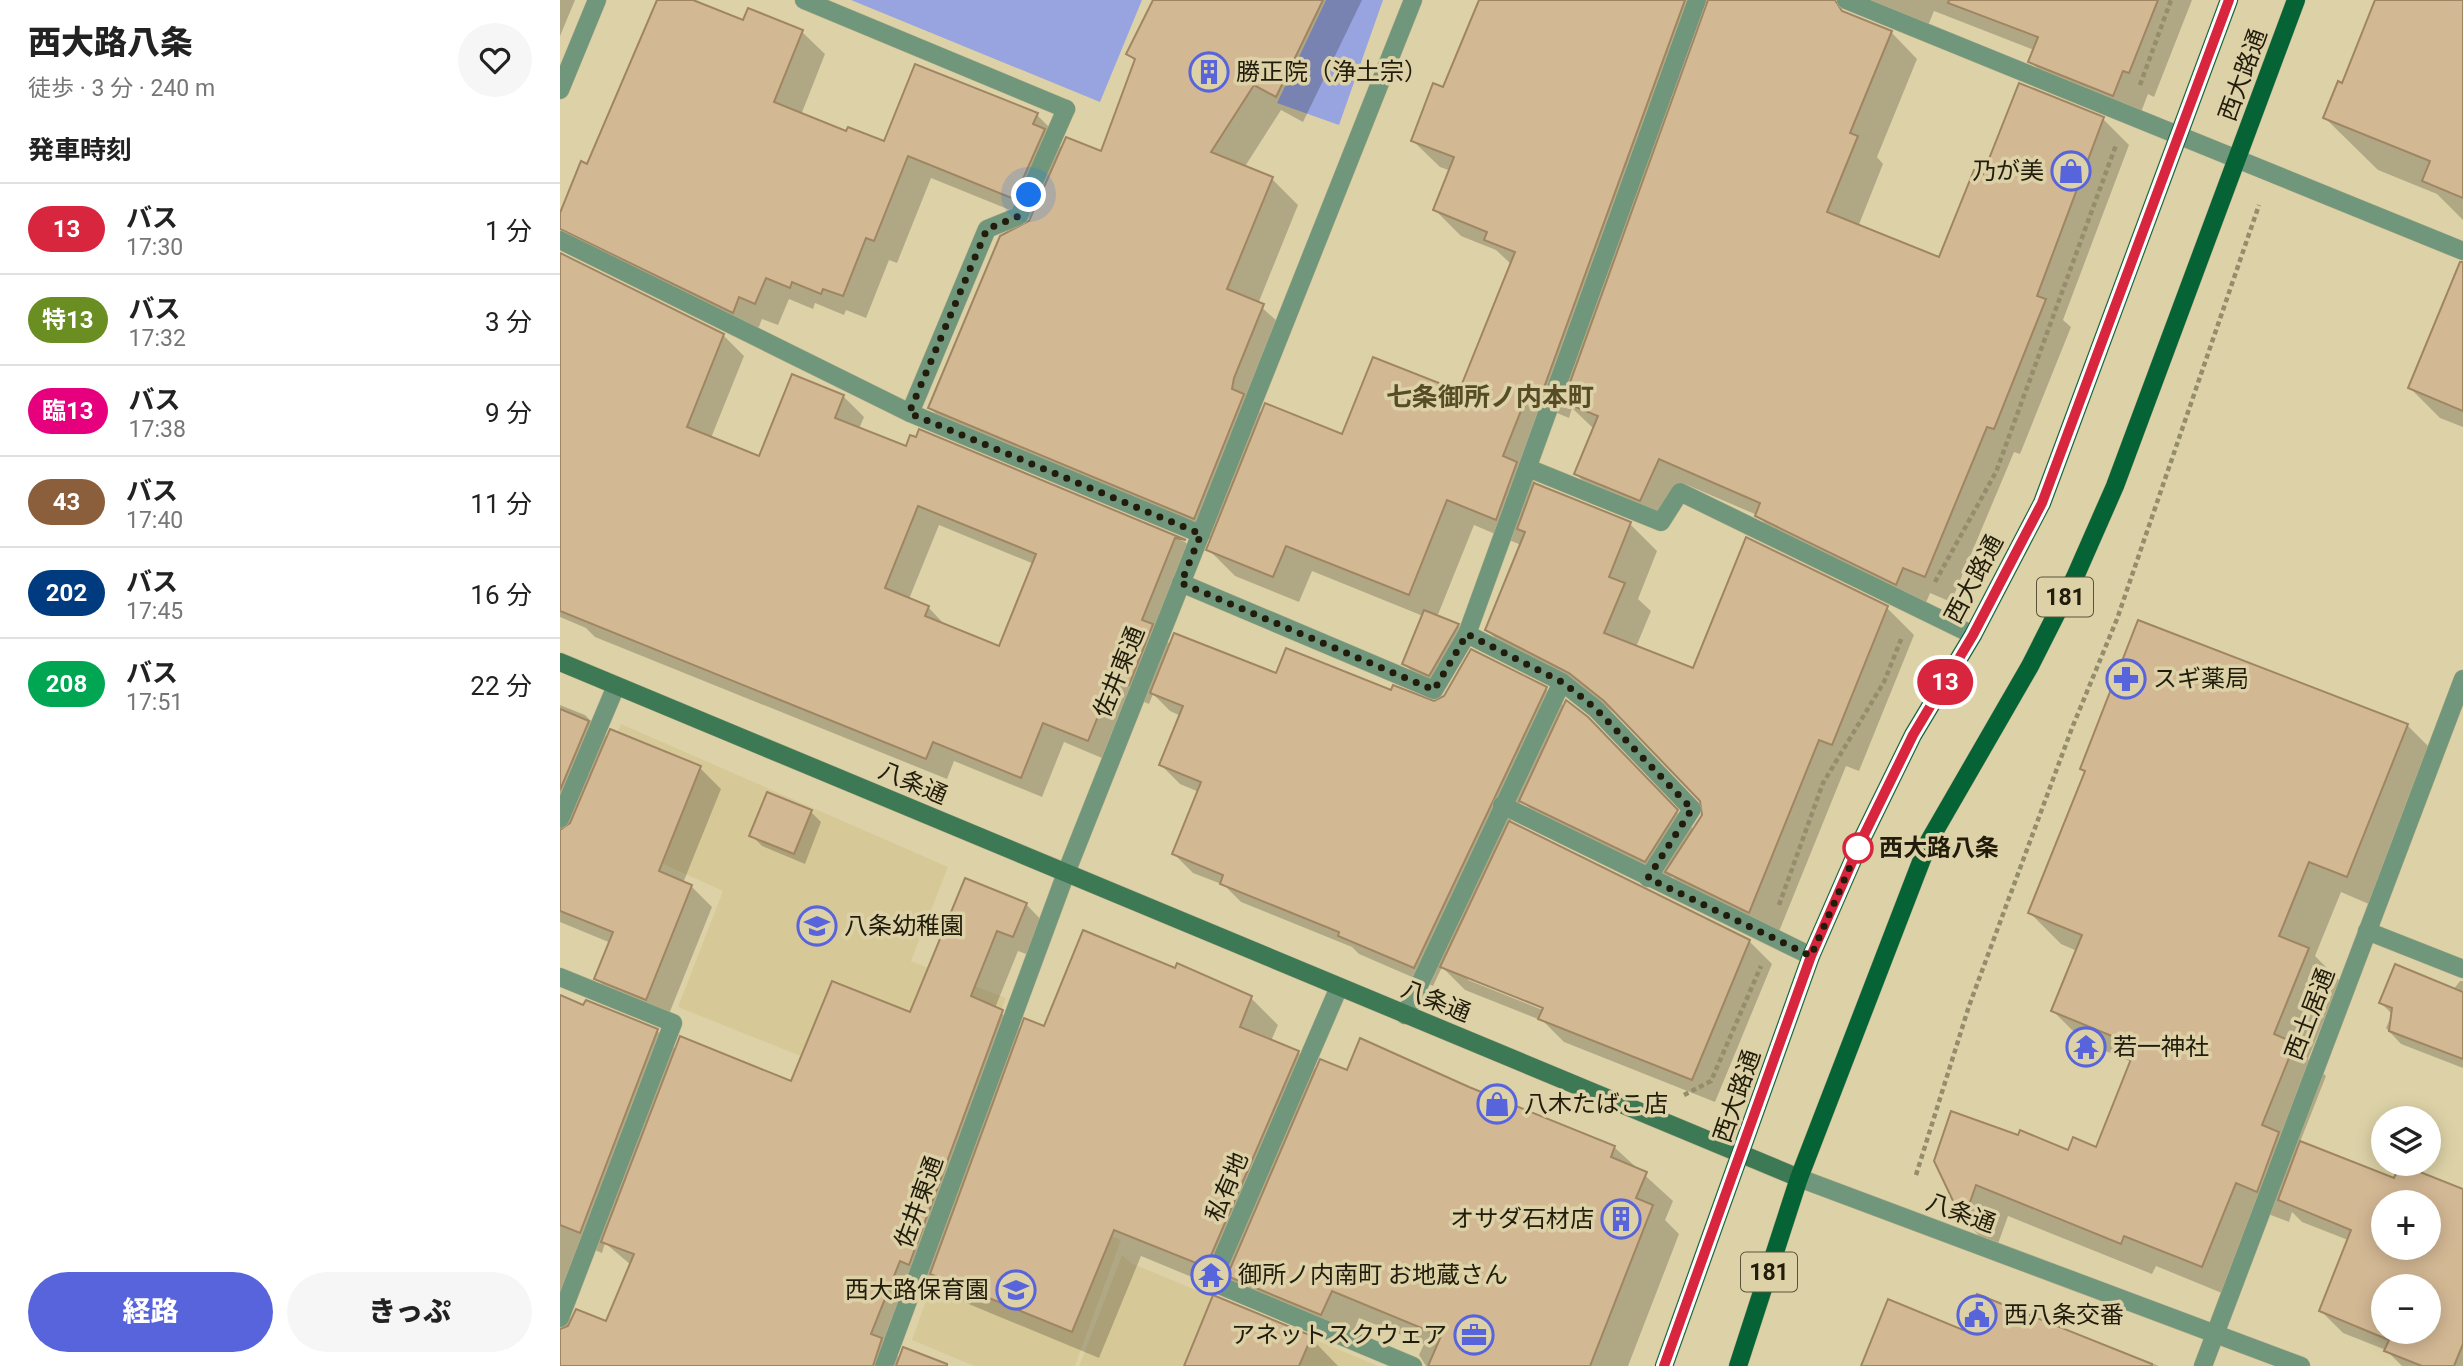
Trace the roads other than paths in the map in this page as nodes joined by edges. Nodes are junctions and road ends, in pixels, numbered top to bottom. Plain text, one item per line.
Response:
1 (597, 0) edge
2 (804, 0) edge
3 (1413, 0) edge
4 (1697, 0) edge
5 (1846, 0) edge
6 (2229, 0) edge
7 (2296, 0) edge
8 (560, 90) edge
9 (2177, 137) junction
10 (2237, 160) junction
11 (560, 240) edge
12 (2463, 251) edge
13 (909, 413) junction
14 (1528, 468) junction
15 (1201, 534) junction
16 (1181, 583) junction
17 (1467, 634) junction
18 (1973, 635) junction
19 (560, 662) edge
20 (2463, 679) edge
21 (1562, 682) junction
22 (616, 686) junction
23 (2457, 717) edge
24 (1502, 806) junction
25 (560, 819) edge
26 (1066, 873) junction
27 (1648, 878) junction
28 (2367, 931) junction
29 (1811, 956) junction
30 (2463, 969) edge
31 (560, 976) edge
32 (1339, 987) junction
33 (1405, 1015) junction
34 (1742, 1154) junction
35 (1799, 1178) junction
36 (560, 1318) edge
37 (2215, 1334) junction
38 (884, 1366) edge
39 (1413, 1366) edge
40 (1664, 1366) edge
41 (1738, 1366) edge
42 (2203, 1366) edge
43 (2301, 1366) edge

1 - 8 street
2 - 13 street
3 - 15 street, 佐井東通
4 - 14 street
5 - 9 street
6 - 9 main road, 西大路通 / 181
7 - 10 main road, 西大路通 / 181
9 - 10 street
9 - 18 main road, 西大路通 / 181
10 - 12 street
10 - 35 main road, 西大路通 / 181
11 - 13 street
13 - 15 street
14 - 17 street
14 - 18 street
15 - 16 street, 佐井東通
16 - 17 street
16 - 26 street, 佐井東通
17 - 21 street
18 - 29 main road, 西大路通 / 181
19 - 22 main road, 八条通
20 - 23 street, 西土居通
21 - 24 street
21 - 27 street
22 - 25 street
22 - 26 main road, 八条通
23 - 28 street, 西土居通
24 - 27 street
24 - 33 street
26 - 32 main road, 八条通
26 - 38 street, 佐井東通
27 - 29 street
28 - 30 street
28 - 37 street, 西土居通
29 - 34 main road, 西大路通 / 181
31 - 36 street
32 - 33 main road, 八条通
32 - 39 street, 私有地
33 - 34 main road, 八条通
34 - 35 main road, 八条通
34 - 40 main road, 西大路通 / 181
35 - 37 street, 八条通
35 - 41 main road, 西大路通 / 181
37 - 42 street, 西土居通
37 - 43 street, 八条通

